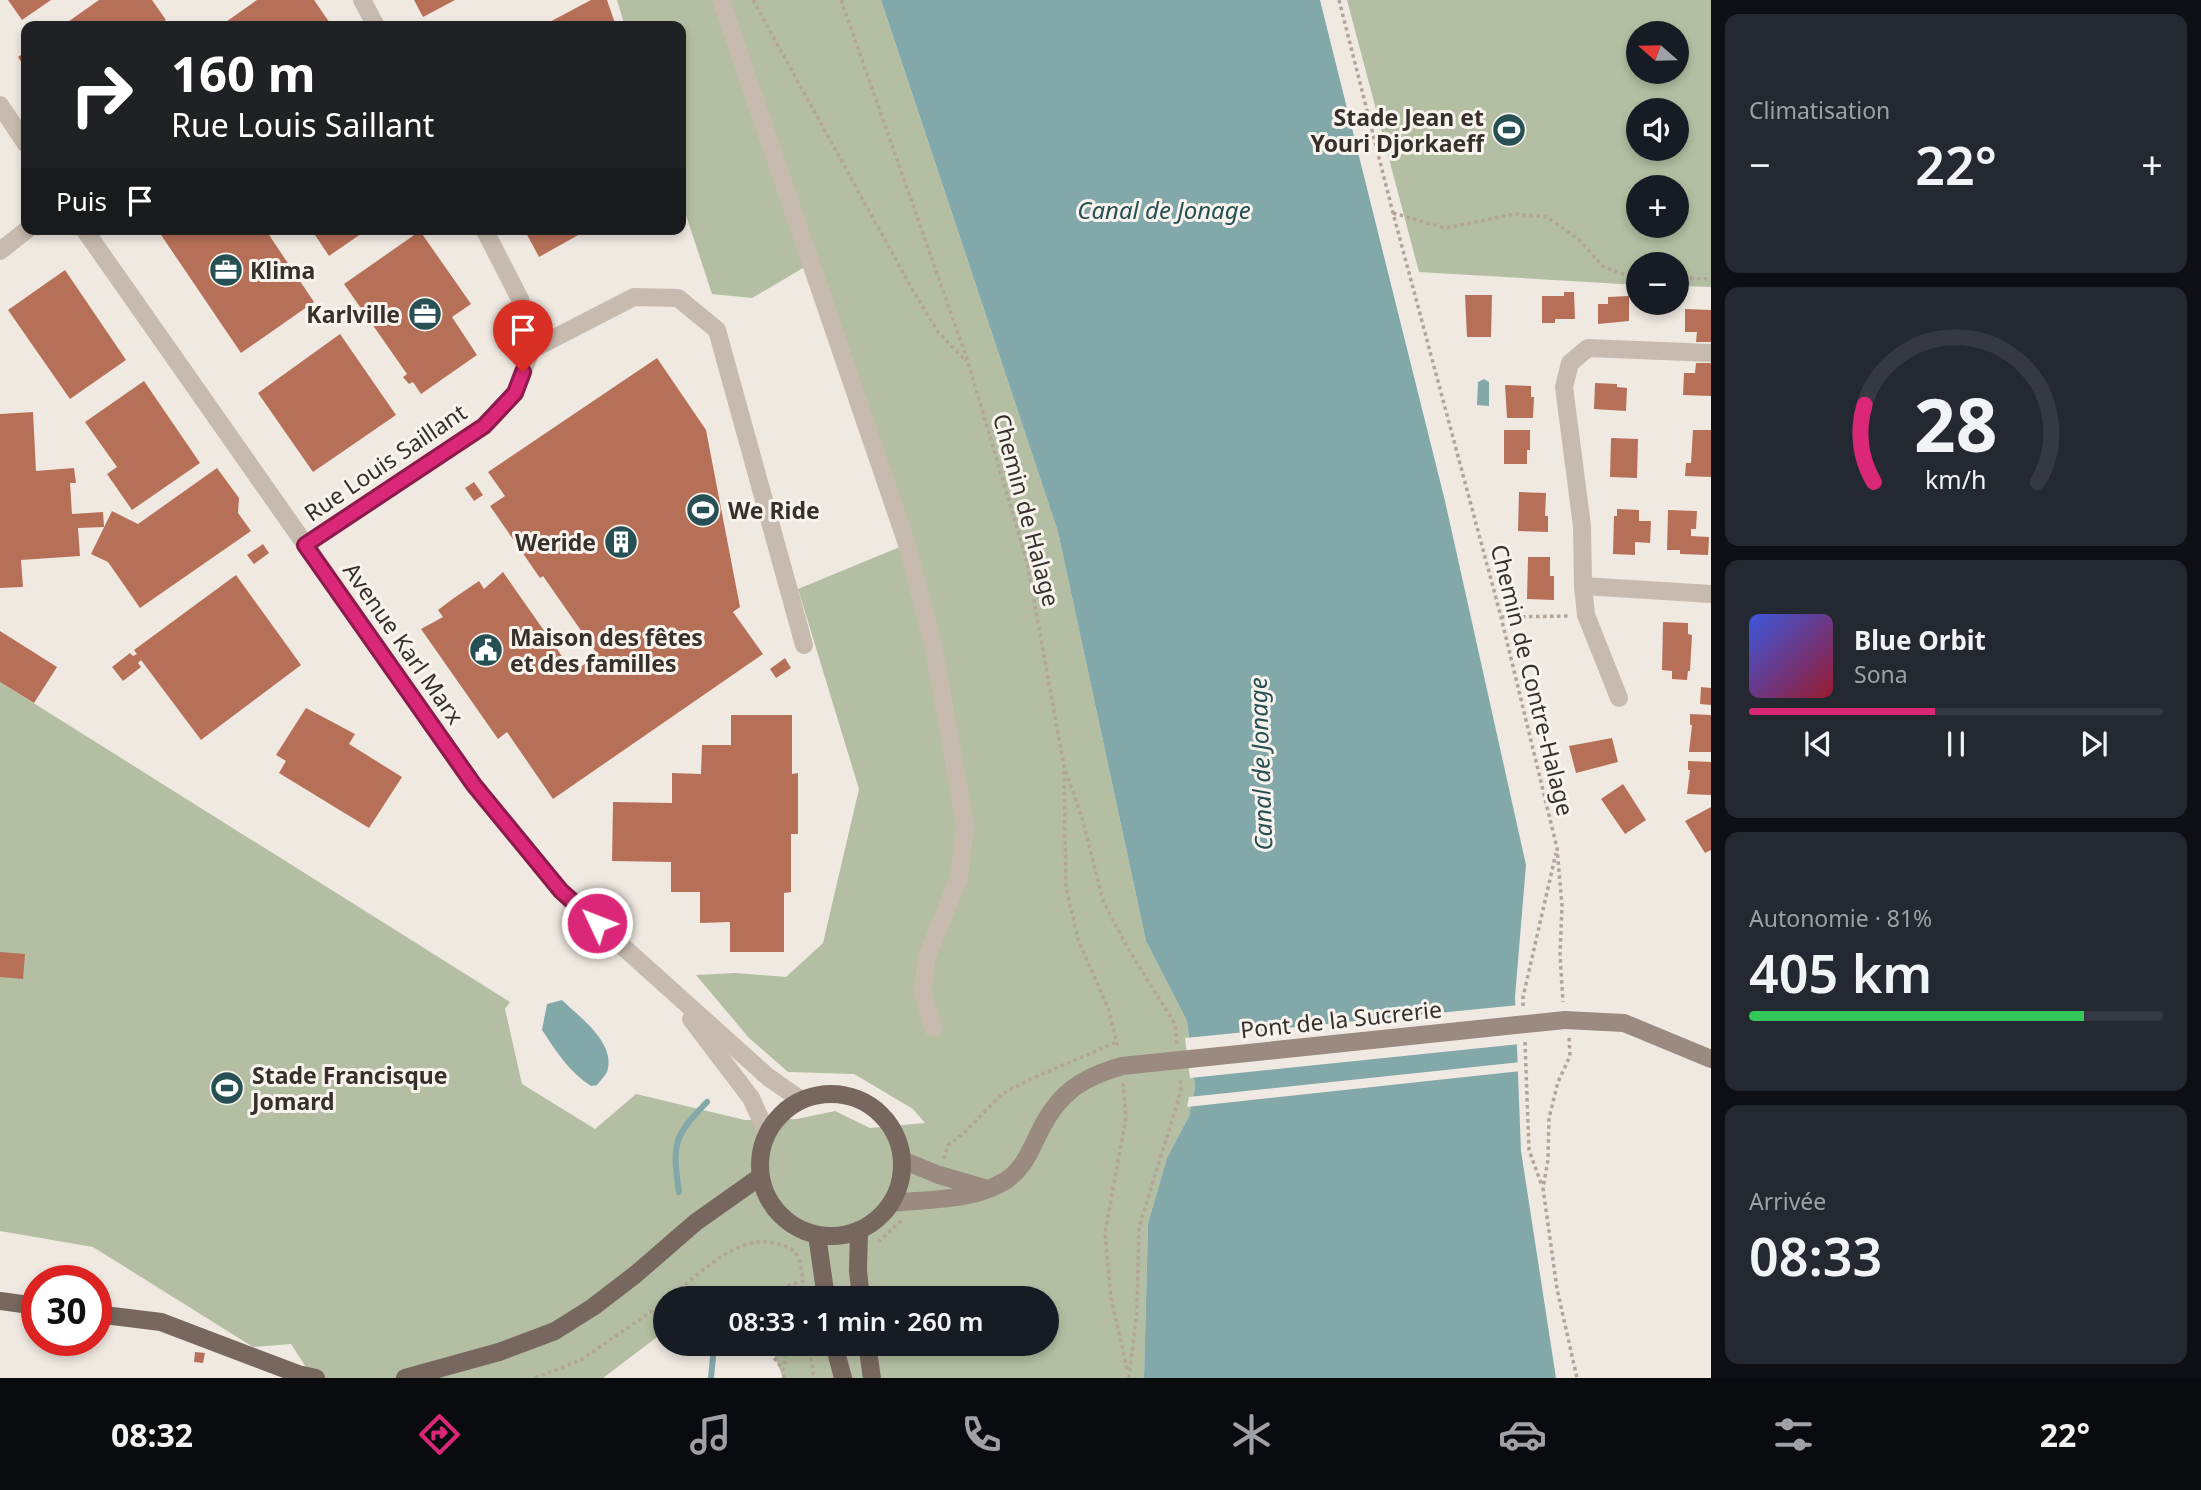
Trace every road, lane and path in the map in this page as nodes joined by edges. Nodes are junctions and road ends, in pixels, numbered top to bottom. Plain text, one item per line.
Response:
1 (362, 0) edge
2 (721, 0) edge
3 (753, 0) edge
4 (841, 0) edge
5 (1339, 0) edge
6 (373, 21) edge
7 (0, 105) edge
8 (21, 136) edge
9 (1393, 213) junction
10 (21, 234) edge
11 (89, 235) edge
12 (487, 235) edge
13 (0, 251) edge
14 (1626, 275) edge
15 (1689, 278) edge
16 (1711, 279) edge
17 (531, 350) junction
18 (1711, 353) edge
19 (968, 362) junction
20 (305, 545) junction
21 (1583, 586) junction
22 (1711, 594) edge
23 (1586, 615) junction
24 (1501, 617) junction
25 (804, 645) dead end
26 (1619, 698) dead end
27 (1064, 766) junction
28 (668, 988) junction
29 (1565, 1020) junction
30 (1175, 1024) dead end
31 (933, 1028) dead end
32 (1116, 1042) dead end
33 (1711, 1059) edge
34 (1181, 1089) dead end
35 (1123, 1092) dead end
36 (801, 1100) junction
37 (767, 1133) junction
38 (902, 1160) junction
39 (761, 1176) junction
40 (988, 1188) junction
41 (891, 1203) junction
42 (859, 1230) junction
43 (817, 1235) junction
44 (685, 1286) edge
45 (787, 1286) edge
46 (823, 1286) edge
47 (860, 1286) edge
48 (0, 1301) edge
49 (21, 1304) edge
50 (653, 1310) edge
51 (112, 1316) edge
52 (773, 1356) edge
53 (786, 1356) edge
54 (811, 1356) edge
55 (837, 1356) edge
56 (869, 1356) edge
57 (783, 1370) junction
58 (316, 1378) edge
59 (405, 1378) edge
60 (535, 1378) edge
61 (784, 1378) edge
62 (814, 1378) edge
63 (843, 1378) edge
64 (872, 1378) edge
65 (1129, 1378) edge
66 (1577, 1378) edge

1 - 6 street
2 - 31 street
3 - 19 path
4 - 19 path, Chemin de Halage
5 - 9 path, Chemin de Contre-Halage
7 - 8 street
9 - 14 path
9 - 24 path, Chemin de Contre-Halage
10 - 13 street
11 - 20 street, Avenue Karl Marx
12 - 17 street
15 - 16 path
17 - 20 street, Rue Louis Saillant
17 - 25 street
18 - 21 street
19 - 27 path, Chemin de Halage
20 - 28 street, Avenue Karl Marx
21 - 22 street
21 - 23 street
23 - 24 path
23 - 26 street
24 - 29 path, Chemin de Contre-Halage
27 - 30 path, Chemin de Halage
27 - 32 path
28 - 36 street, Avenue Karl Marx
28 - 37 street, Avenue Karl Marx
29 - 33 street, Pont de la Sucrerie
29 - 40 street, Pont de la Sucrerie, bridge
29 - 66 path, Chemin de Contre-Halage
34 - 65 path
35 - 65 path
36 - 37 main road
36 - 38 main road
37 - 39 main road
38 - 40 street
38 - 41 main road
39 - 43 main road
39 - 59 main road
40 - 41 street, Pont de la Sucrerie
41 - 42 main road
42 - 43 main road
42 - 47 main road
43 - 46 main road
44 - 45 path
48 - 49 main road
50 - 60 path
51 - 58 main road
52 - 57 path
53 - 57 path
54 - 62 path
55 - 63 main road
56 - 64 main road
57 - 61 path

